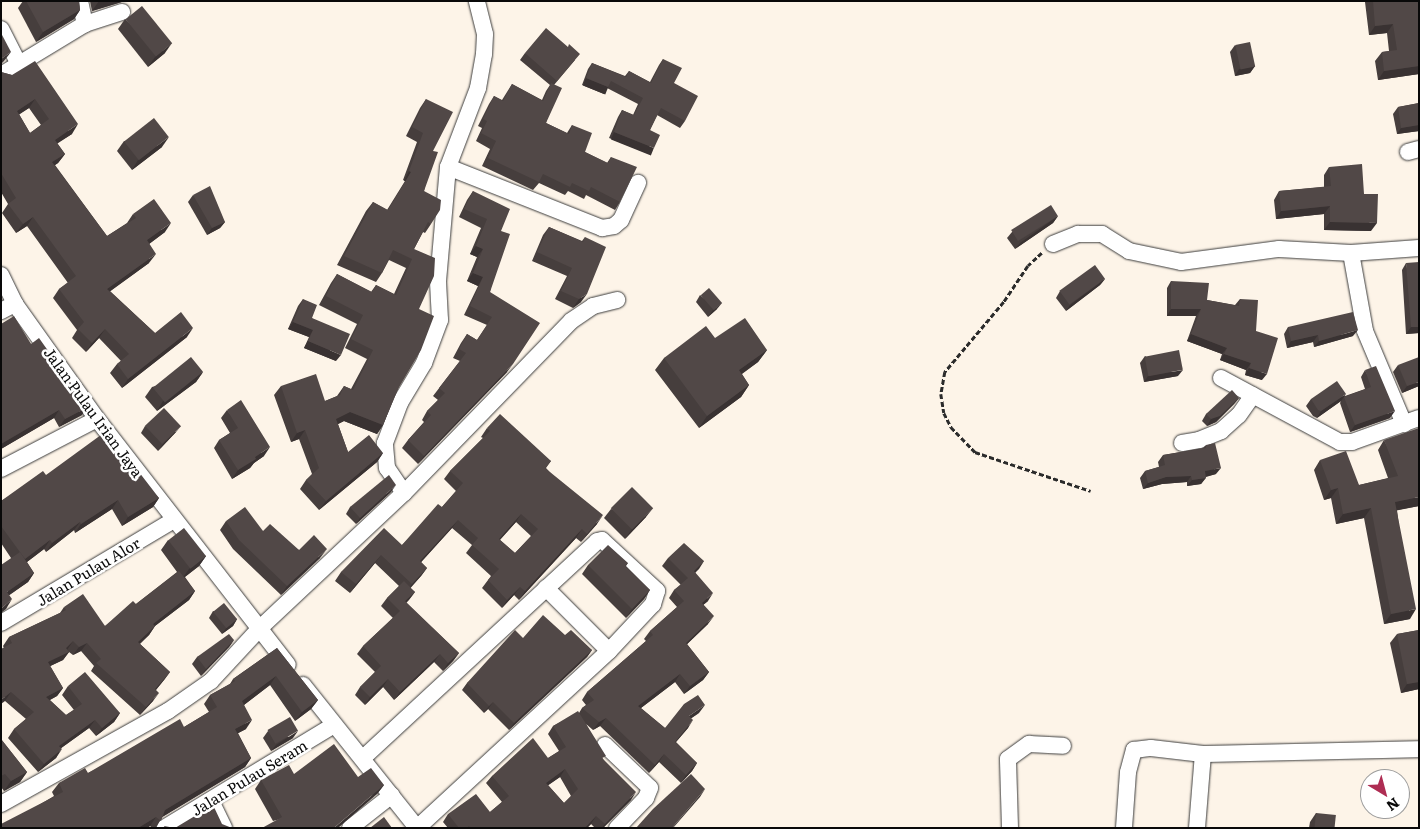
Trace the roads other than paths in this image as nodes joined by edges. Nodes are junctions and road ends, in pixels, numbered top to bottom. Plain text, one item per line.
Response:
1 (80, 1) edge
2 (477, 1) edge
3 (122, 12) dead end
4 (85, 24) junction
5 (1, 29) edge
6 (18, 63) junction
7 (1, 75) edge
8 (448, 167) junction
9 (638, 184) dead end
10 (1053, 244) road end
11 (1419, 248) edge
12 (1351, 253) junction
13 (1, 275) edge
14 (617, 300) dead end
15 (8, 308) edge
16 (1221, 378) dead end
17 (1252, 395) junction
18 (97, 419) junction
19 (1412, 421) edge
20 (1182, 443) dead end
21 (1, 469) edge
22 (404, 493) junction
23 (174, 520) junction
24 (546, 588) junction
25 (1, 623) edge
26 (260, 628) junction
27 (610, 651) junction
28 (334, 725) junction
29 (604, 745) dead end
30 (1063, 746) dead end
31 (1419, 749) edge
32 (1203, 754) junction
33 (363, 758) junction
34 (392, 795) junction
35 (210, 801) junction
36 (1, 804) edge
37 (164, 828) edge
38 (224, 828) edge
39 (350, 828) edge
40 (417, 828) edge
41 (617, 828) edge
42 (1010, 828) edge
43 (1124, 828) edge
44 (1197, 828) edge

1 - 4 street
2 - 8 street
3 - 4 street
4 - 6 street
5 - 6 street
6 - 7 street
8 - 9 street
8 - 22 street
10 - 12 street
11 - 12 street
12 - 19 street
13 - 15 street, Jalan Pulau Irian Jaya
14 - 22 street
15 - 18 street, Jalan Pulau Irian Jaya
16 - 17 street
17 - 19 street
17 - 20 street
18 - 21 street
18 - 23 street, Jalan Pulau Irian Jaya
22 - 26 street
23 - 25 street, Jalan Pulau Alor
23 - 26 street, Jalan Pulau Irian Jaya
24 - 27 street
24 - 27 street
24 - 33 street
26 - 28 street, Jalan Pulau Irian Jaya
26 - 36 street
27 - 40 street
28 - 33 street, Jalan Pulau Irian Jaya
28 - 35 street, Jalan Pulau Seram
29 - 41 street
30 - 42 street
31 - 32 street
32 - 43 street
32 - 44 street
33 - 34 street, Jalan Pulau Irian Jaya
34 - 39 street
34 - 40 street, Jalan Pulau Irian Jaya
35 - 37 street, Jalan Pulau Seram
35 - 38 street

